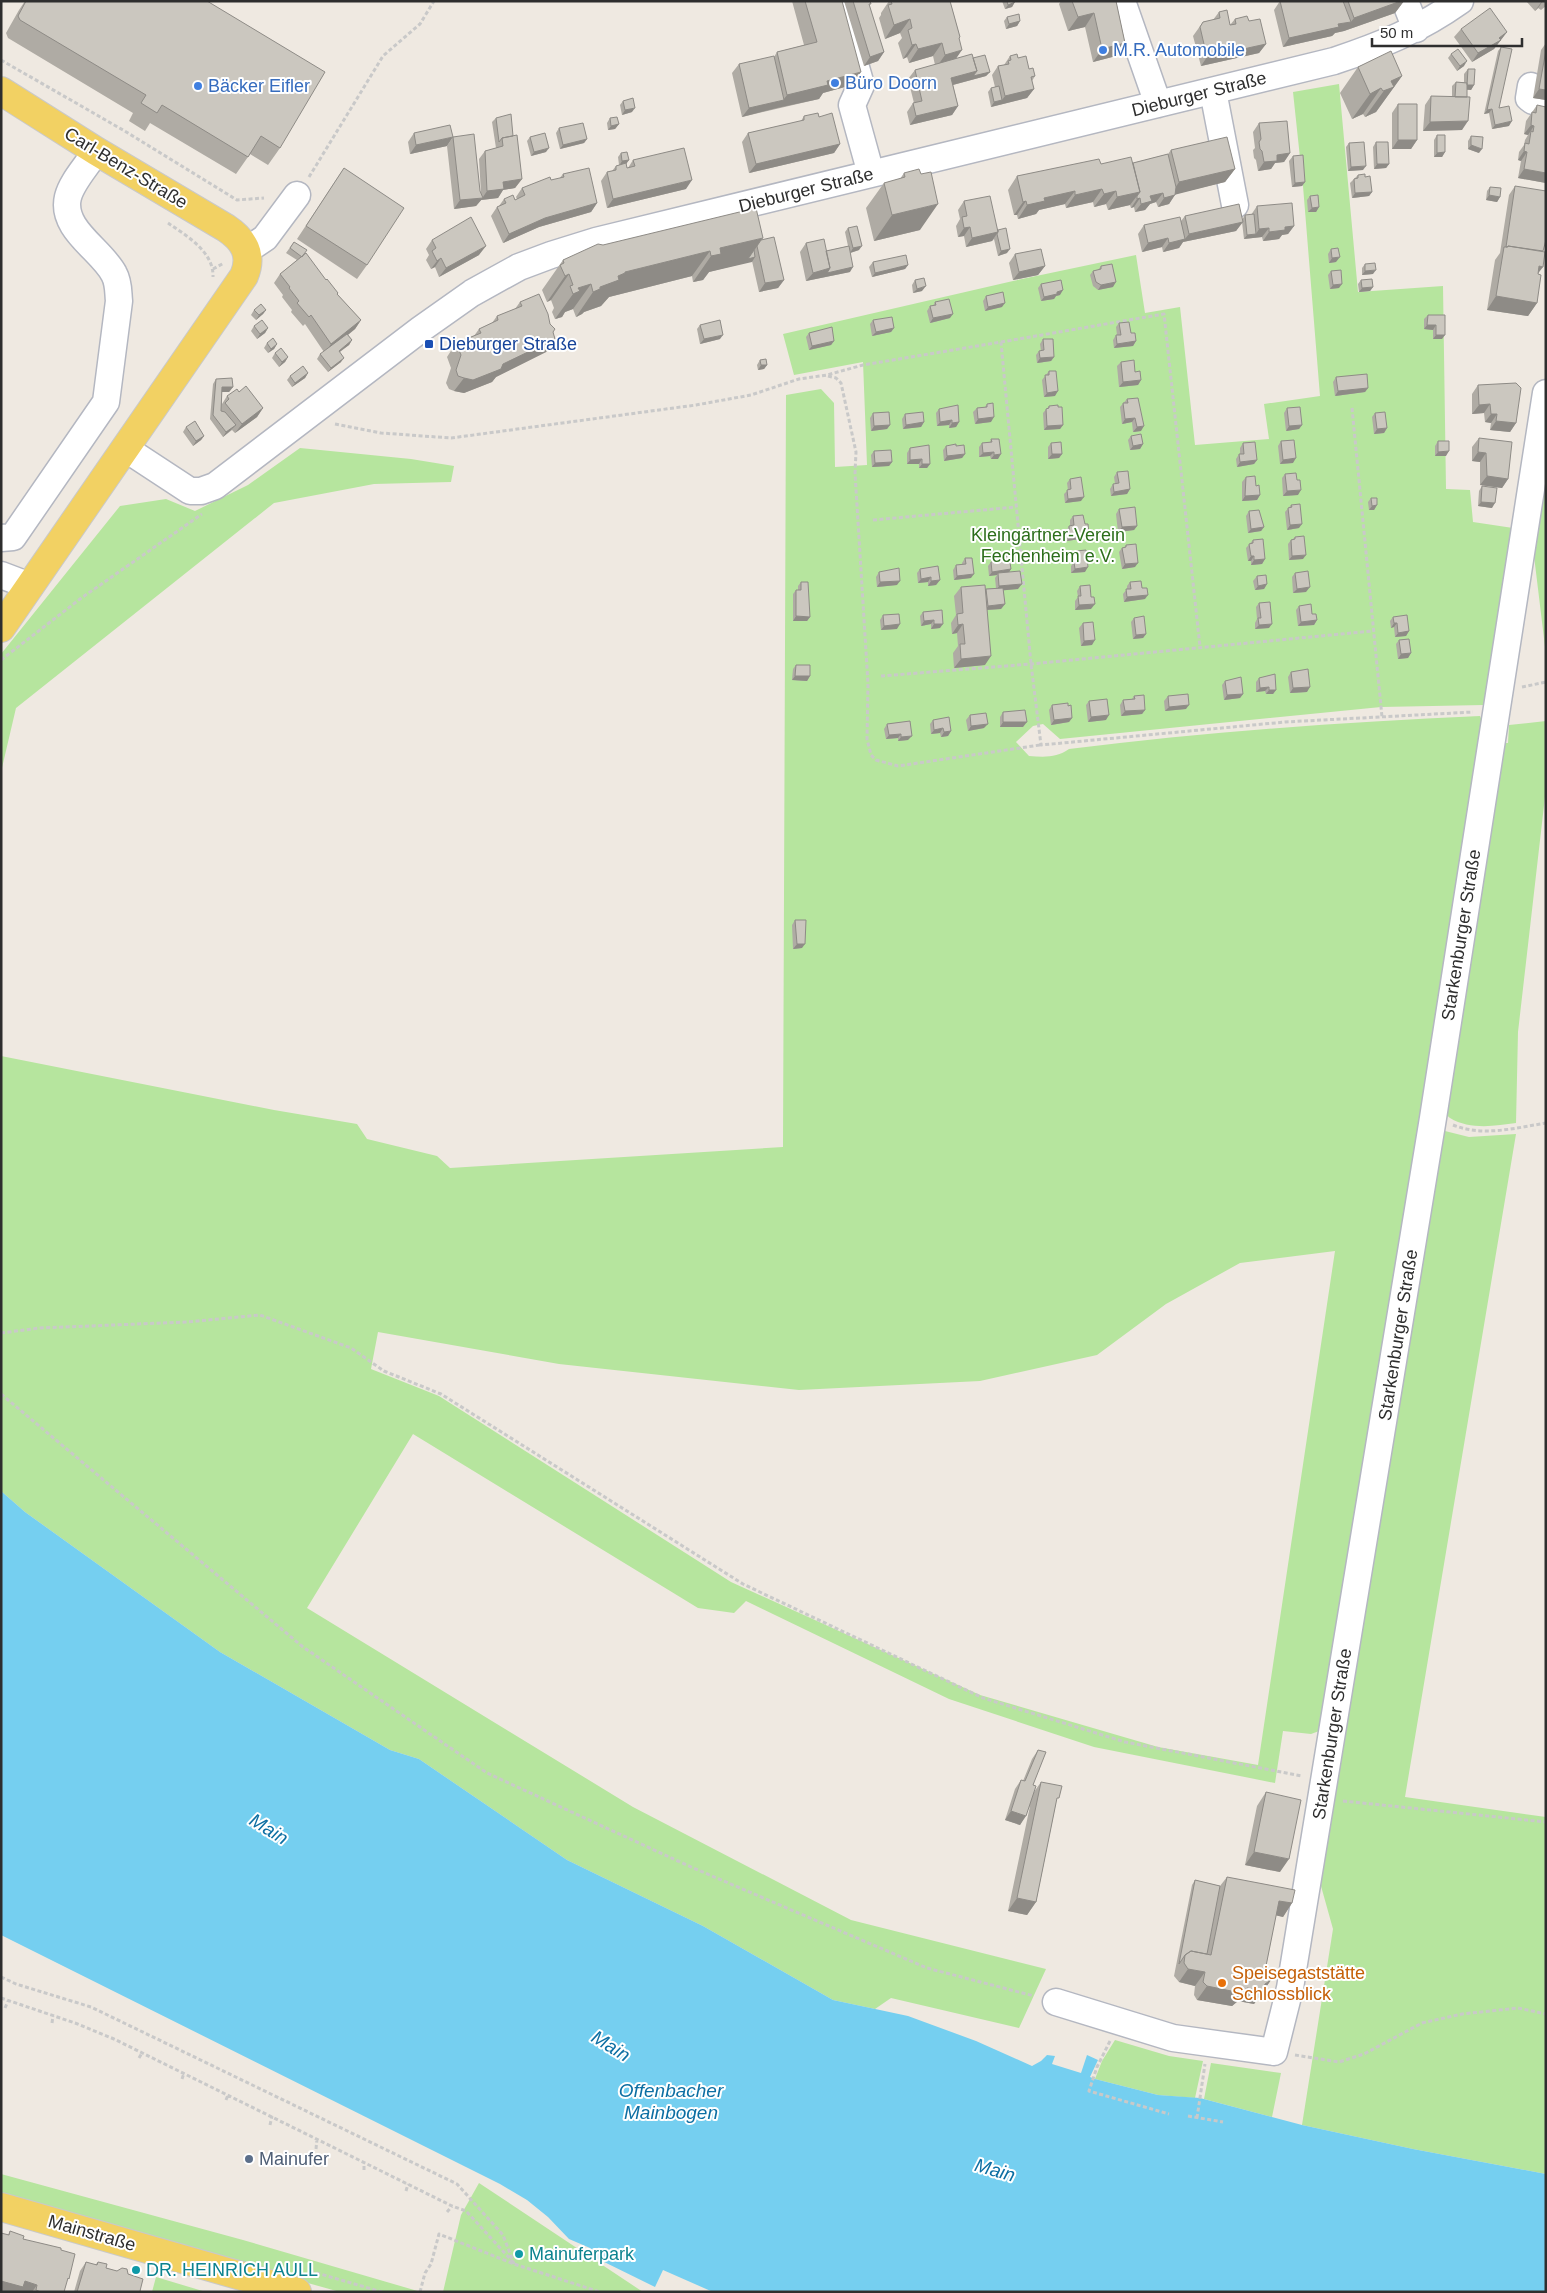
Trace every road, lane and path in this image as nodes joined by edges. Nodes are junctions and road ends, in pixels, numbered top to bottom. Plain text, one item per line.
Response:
1 (434, 1) edge
2 (837, 1) edge
3 (1122, 1) edge
4 (1406, 1) edge
5 (1460, 1) edge
6 (1416, 29) junction
7 (1, 60) edge
8 (1, 91) edge
9 (1213, 91) junction
10 (1158, 104) junction
11 (96, 151) junction
12 (871, 174) junction
13 (297, 195) junction
14 (1235, 205) edge
15 (247, 250) junction
16 (1001, 342) junction
17 (827, 376) junction
18 (1546, 393) edge
19 (317, 407) junction
20 (1352, 408) dead end
21 (126, 449) junction
22 (201, 492) junction
23 (1016, 507) junction
24 (873, 520) dead end
25 (1, 538) edge
26 (1, 575) edge
27 (30, 586) junction
28 (1, 628) edge
29 (1372, 631) junction
30 (1200, 646) junction
31 (1, 660) edge
32 (1031, 664) junction
33 (881, 676) dead end
34 (1496, 714) junction
35 (1382, 717) junction
36 (1040, 745) junction
37 (1434, 1118) junction
38 (1546, 1123) edge
39 (1, 1333) edge
40 (1, 1394) edge
41 (1323, 1790) junction
42 (1546, 1822) edge
43 (1, 1977) edge
44 (1, 1998) edge
45 (8, 2001) junction
46 (1056, 2002) joint
47 (5, 2008) dead end
48 (1546, 2014) edge
49 (53, 2016) junction
50 (1121, 2022) junction
51 (52, 2023) dead end
52 (1209, 2043) junction
53 (1274, 2052) junction
54 (142, 2053) junction
55 (139, 2058) dead end
56 (184, 2073) junction
57 (182, 2079) dead end
58 (228, 2095) junction
59 (226, 2100) dead end
60 (1169, 2114) dead end
61 (272, 2116) junction
62 (1188, 2116) dead end
63 (1197, 2118) junction
64 (1223, 2122) dead end
65 (270, 2125) dead end
66 (317, 2139) junction
67 (316, 2149) dead end
68 (364, 2162) junction
69 (364, 2170) dead end
70 (408, 2184) junction
71 (406, 2191) dead end
72 (452, 2206) junction
73 (1, 2207) edge
74 (447, 2212) dead end
75 (514, 2264) junction
76 (297, 2292) edge
77 (420, 2292) edge
78 (600, 2292) edge

1 - 13 path
2 - 12 street
3 - 10 street
4 - 6 street
5 - 6 street, Dieburger Straße
6 - 9 street, Dieburger Straße
7 - 13 path
8 - 11 main road, Carl-Benz-Straße
9 - 10 street, Dieburger Straße
9 - 14 street
10 - 12 street, Dieburger Straße
11 - 15 main road, Carl-Benz-Straße
11 - 25 street
12 - 19 street, Dieburger Straße
13 - 15 street
15 - 21 main road
16 - 17 path
16 - 23 path
16 - 30 path
17 - 19 path
17 - 36 path
18 - 34 street, Starkenburger Straße
19 - 22 street, Dieburger Straße
20 - 29 path
21 - 22 street
21 - 27 main road
22 - 31 path
23 - 24 path
23 - 32 path
26 - 27 street
27 - 28 main road
29 - 30 path
29 - 35 path
30 - 32 path
32 - 33 path
32 - 36 path
34 - 35 path
34 - 37 street, Starkenburger Straße
35 - 36 path
37 - 38 path
37 - 41 street, Starkenburger Straße
39 - 41 path
40 - 46 path
41 - 42 path
41 - 53 street, Starkenburger Straße
43 - 75 path
44 - 45 path
45 - 47 path
45 - 49 path
46 - 50 street
48 - 53 path
49 - 51 path
49 - 54 path
50 - 52 street
50 - 60 path
52 - 53 street
52 - 63 path
54 - 55 path
54 - 56 path
56 - 57 path
56 - 58 path
58 - 59 path
58 - 61 path
61 - 65 path
61 - 66 path
62 - 63 path
63 - 64 path
66 - 67 path
66 - 68 path
68 - 69 path
68 - 70 path
70 - 71 path
70 - 72 path
72 - 74 path
72 - 75 path
73 - 76 main road, Mainstraße
75 - 77 path
75 - 78 path

